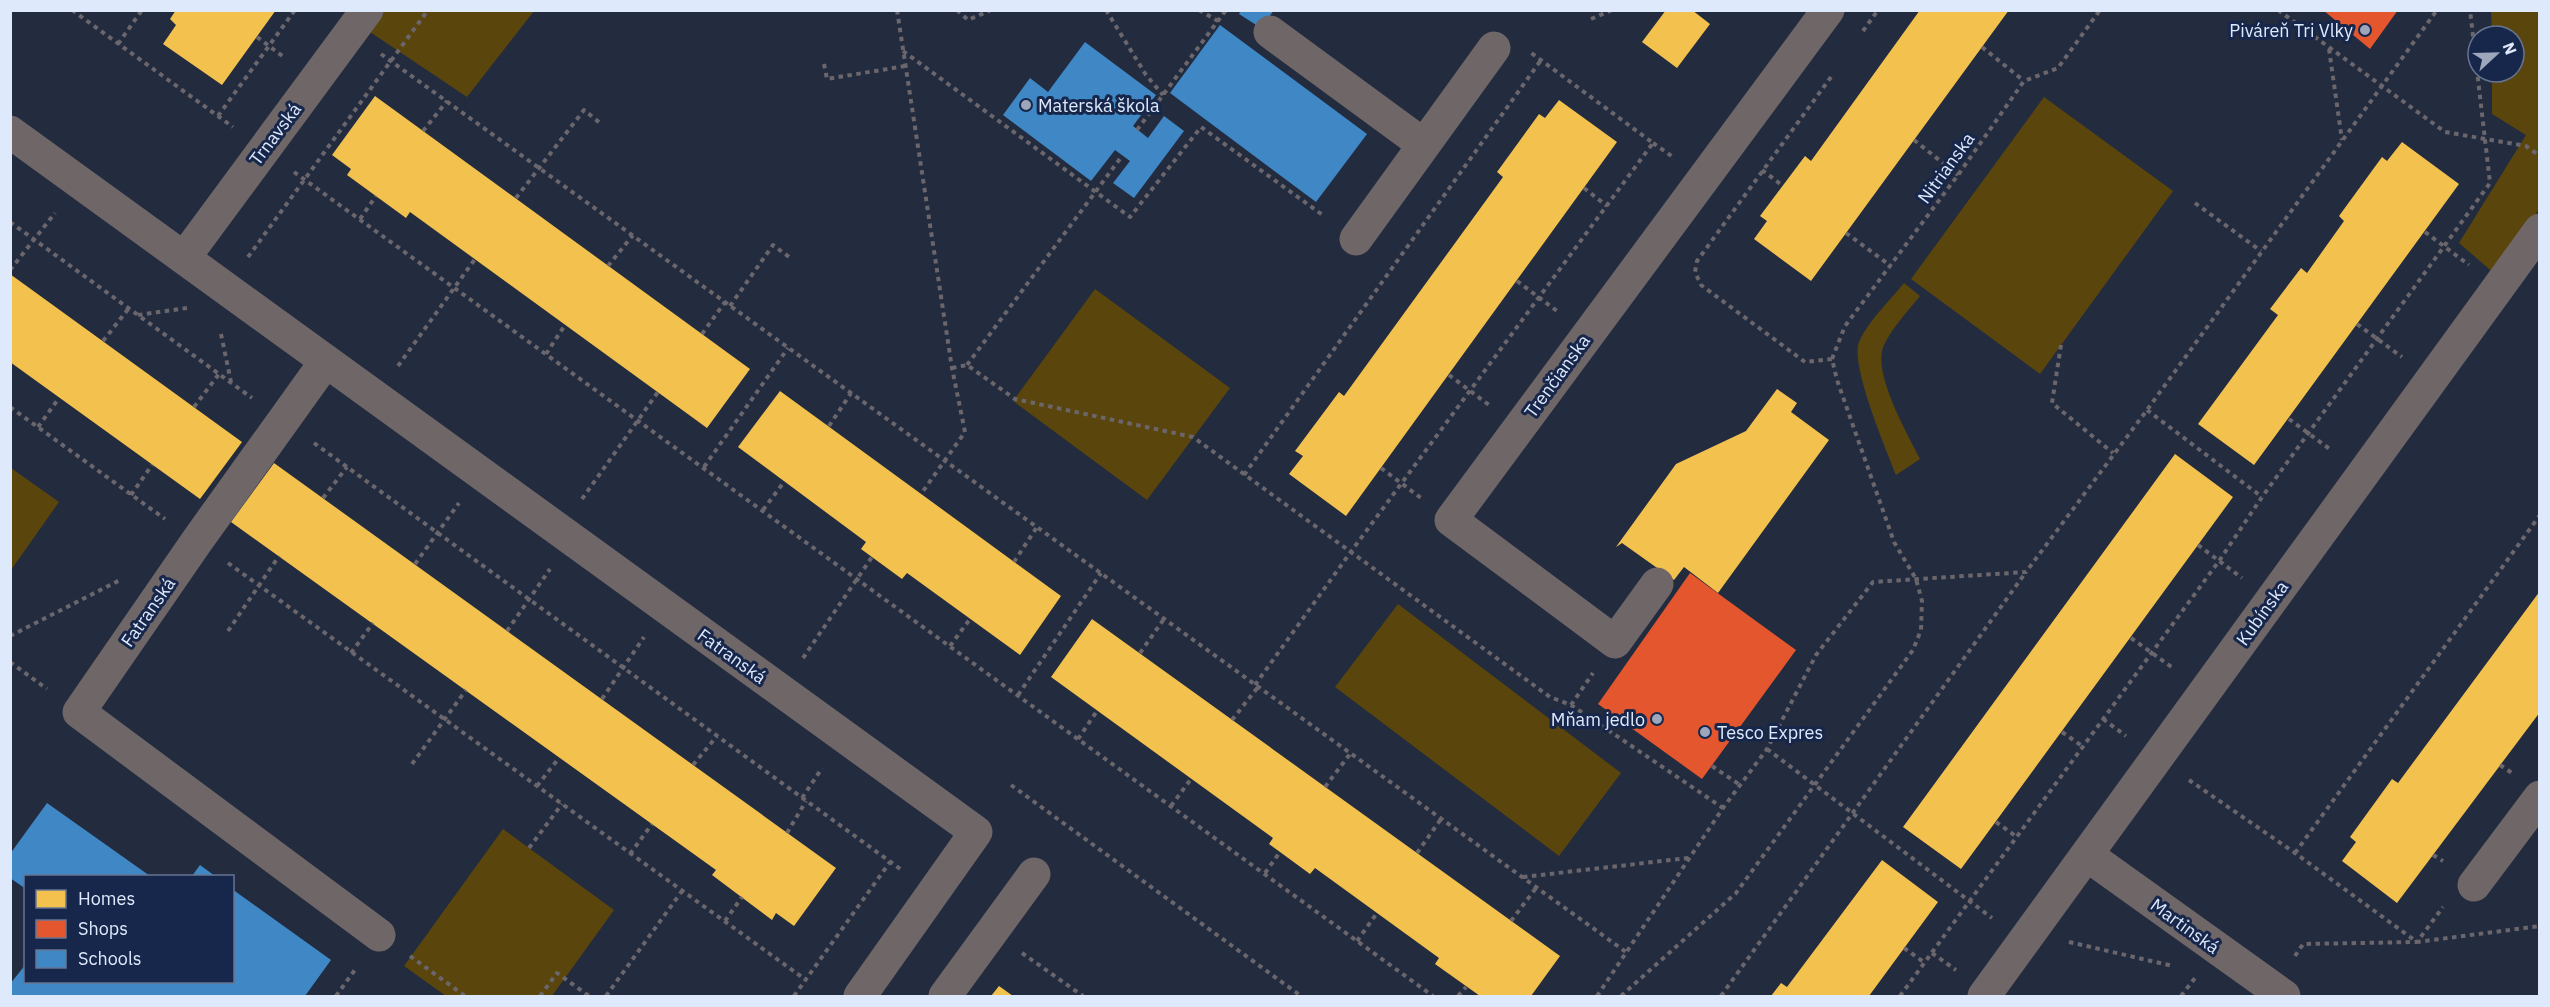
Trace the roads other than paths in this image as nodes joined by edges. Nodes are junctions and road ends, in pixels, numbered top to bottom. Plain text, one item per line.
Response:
1 (367, 10) edge
2 (1828, 10) edge
3 (1270, 32) dead end
4 (1508, 47) road end
5 (10, 132) edge
6 (1424, 145) junction
7 (2540, 230) edge
8 (1356, 239) road end
9 (184, 258) junction
10 (326, 361) junction
11 (1657, 584) dead end
12 (2540, 797) edge
13 (2087, 855) junction
14 (1034, 874) dead end
15 (2474, 885) dead end
16 (379, 935) road end
17 (2279, 993) edge
18 (860, 996) edge
19 (945, 996) edge
20 (1984, 996) edge

1 - 9 street, Trnavská
2 - 11 street, Trenčianska
3 - 6 street
4 - 6 street
5 - 9 street, Fatranská
6 - 8 street
7 - 13 street, Kubínska
9 - 10 street, Fatranská
10 - 16 street, Fatranská
10 - 18 street, Fatranská
12 - 15 street
13 - 17 street, Martinská
13 - 20 street, Kubínska
14 - 19 street

